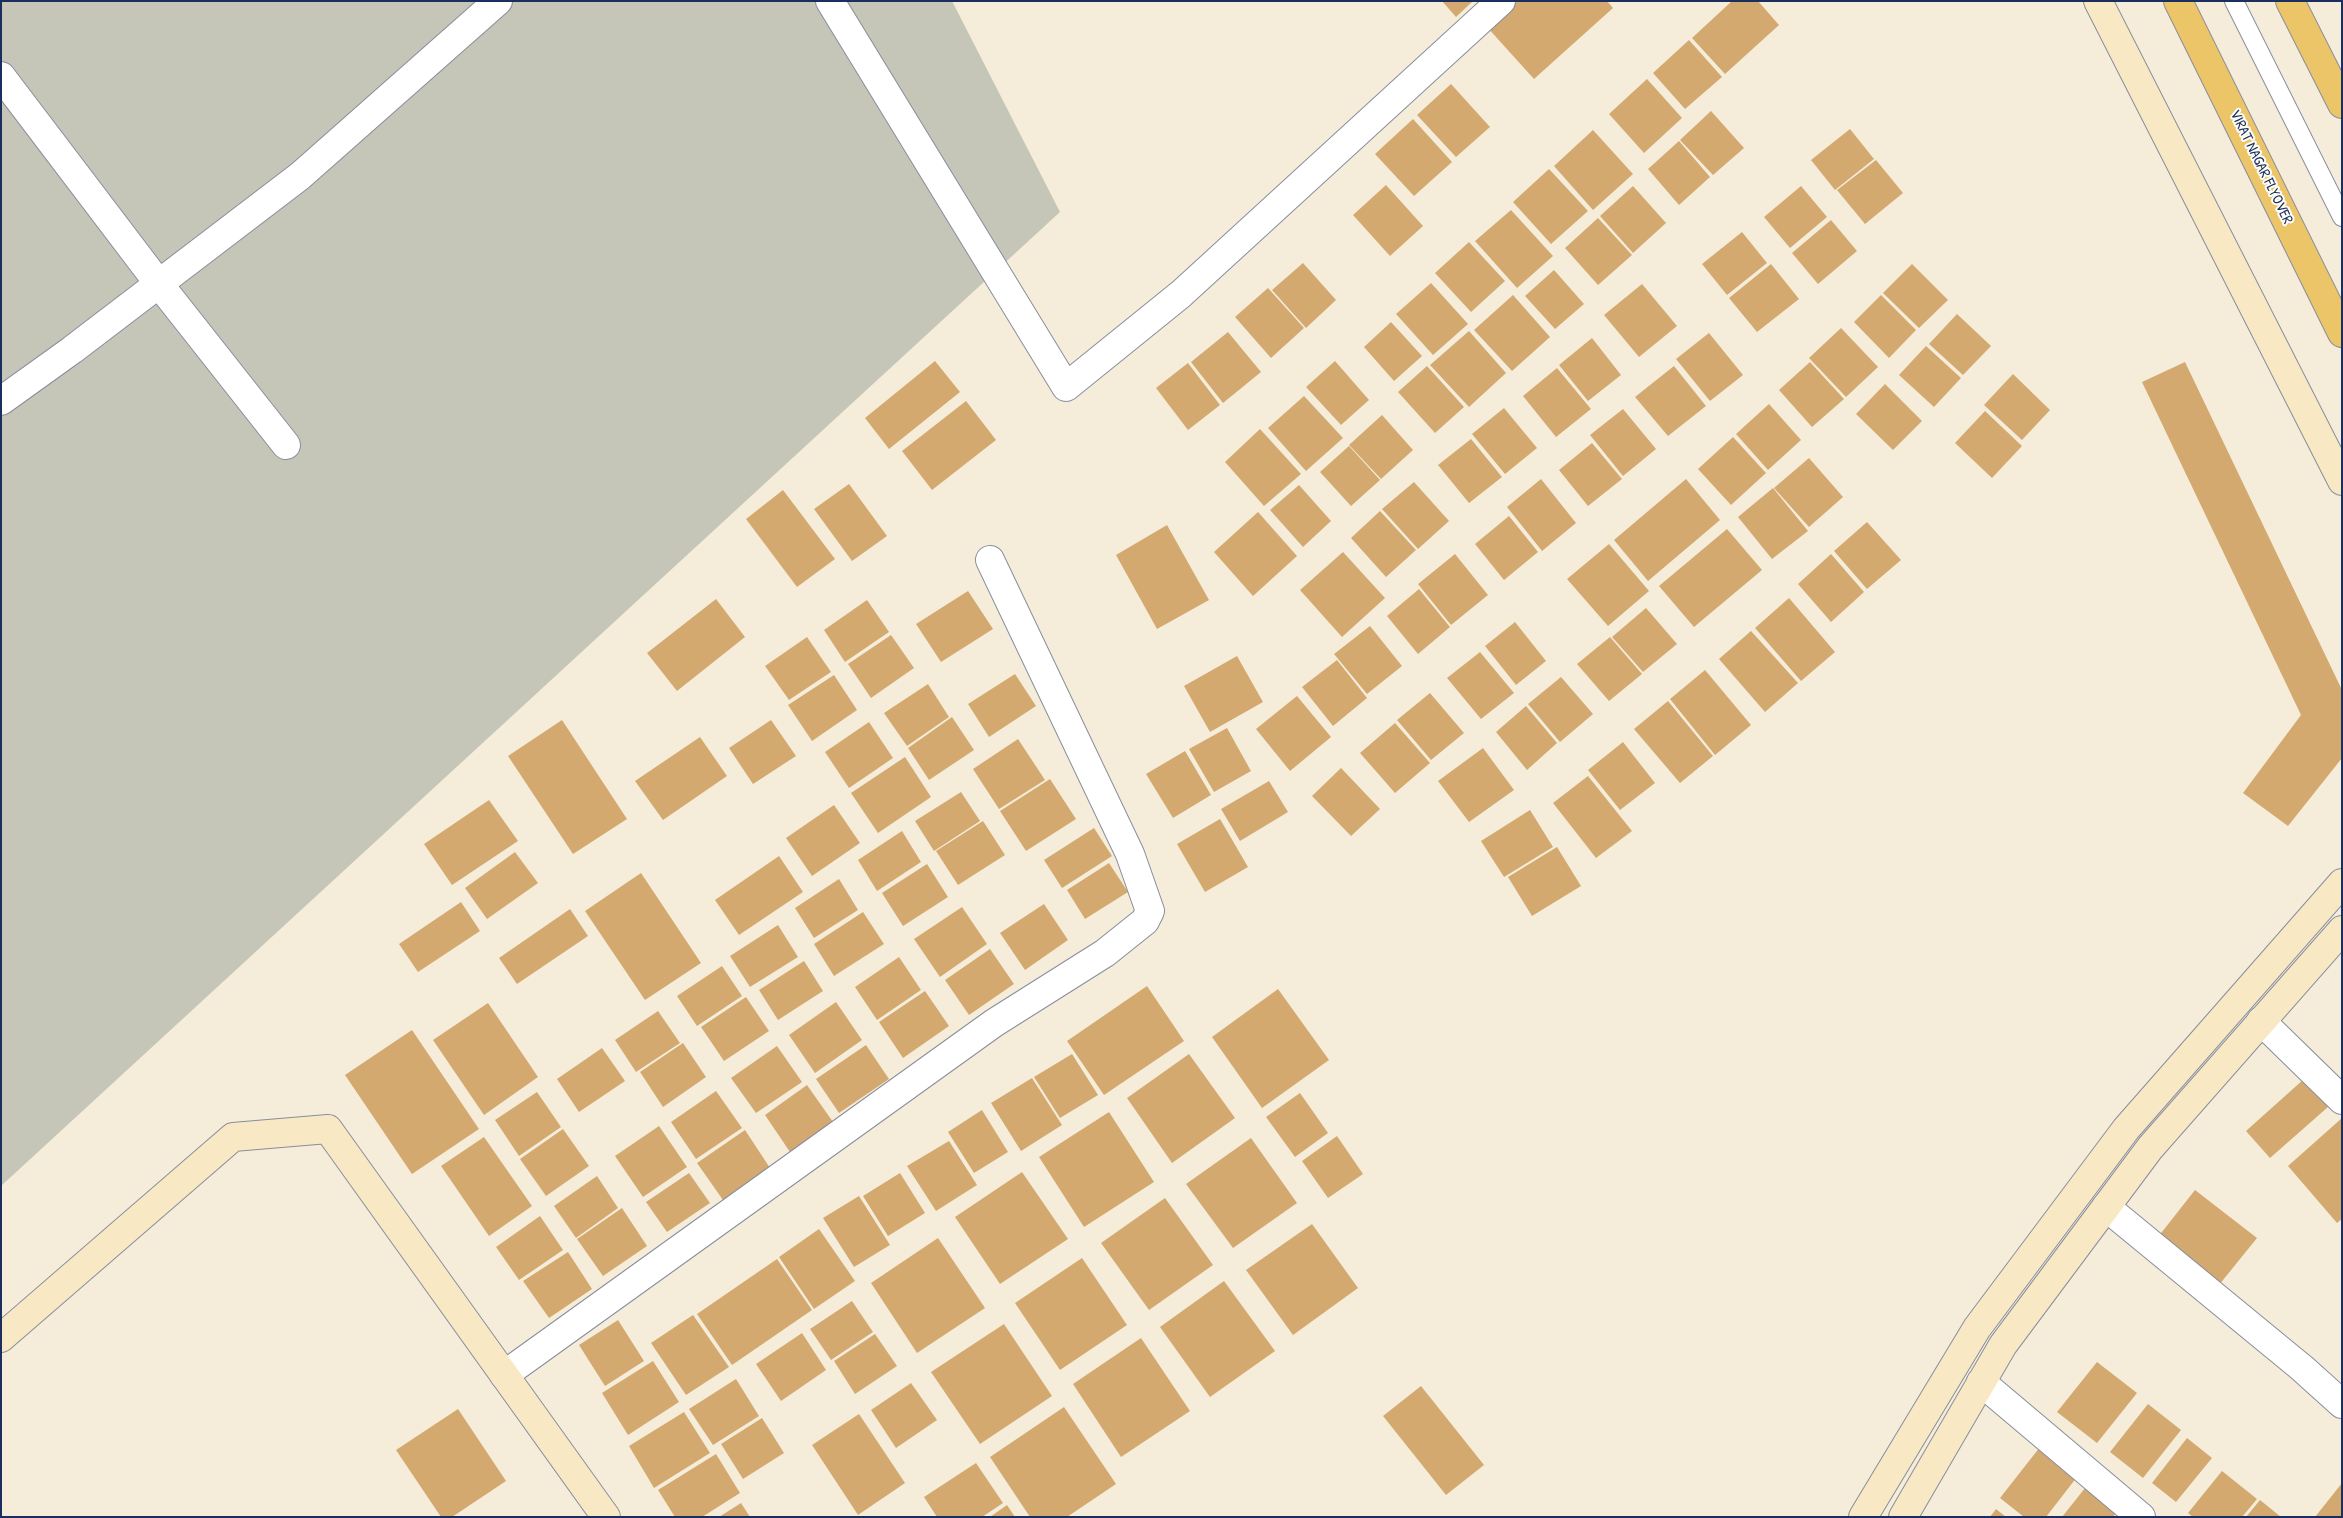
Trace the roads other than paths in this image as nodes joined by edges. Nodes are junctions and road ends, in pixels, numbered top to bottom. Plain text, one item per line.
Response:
1 (498, 1) edge
2 (830, 1) edge
3 (1501, 1) edge
4 (2098, 1) edge
5 (2178, 1) edge
6 (2234, 1) edge
7 (2290, 1) edge
8 (1, 76) edge
9 (2342, 104) edge
10 (2342, 218) edge
11 (159, 284) junction
12 (2342, 334) edge
13 (1, 400) edge
14 (286, 445) dead end
15 (2342, 482) edge
16 (990, 560) dead end
17 (2342, 883) edge
18 (2342, 930) edge
19 (2261, 1021) junction
20 (2342, 1100) edge
21 (2106, 1207) junction
22 (1, 1338) edge
23 (504, 1375) junction
24 (1981, 1382) junction
25 (2342, 1404) edge
26 (606, 1517) edge
27 (1863, 1517) edge
28 (1902, 1517) edge
29 (2141, 1517) edge

1 - 11 street
2 - 3 street
4 - 15 main road
5 - 12 main road, VIRAT NAGAR FLYOVER
6 - 10 lane
7 - 9 main road
8 - 11 street
11 - 13 street
11 - 14 street
16 - 23 street
17 - 27 main road
18 - 19 main road
19 - 20 street
19 - 21 main road
21 - 24 main road
21 - 25 street
22 - 23 main road
23 - 26 main road
24 - 28 main road
24 - 29 street

